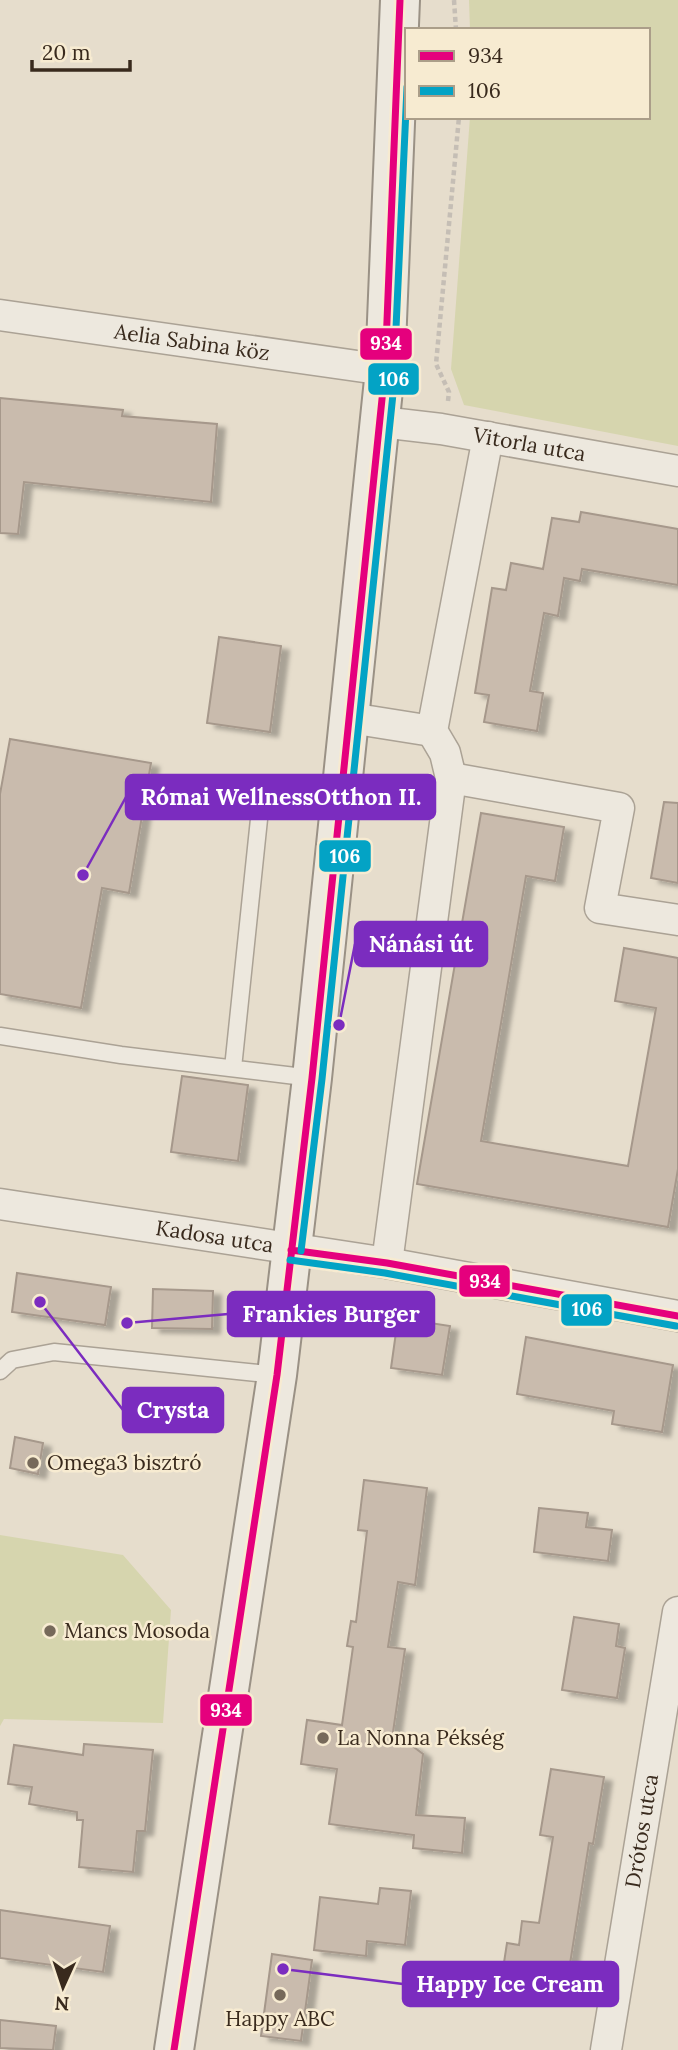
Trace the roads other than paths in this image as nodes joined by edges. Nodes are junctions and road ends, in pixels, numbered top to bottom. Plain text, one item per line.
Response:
1 (400, 0) edge
2 (0, 315) edge
3 (385, 370) junction
4 (381, 422) junction
5 (488, 437) junction
6 (678, 471) edge
7 (350, 718) junction
8 (432, 731) junction
9 (451, 778) junction
10 (261, 800) dead end
11 (678, 920) edge
12 (0, 1036) edge
13 (233, 1068) junction
14 (313, 1077) junction
15 (0, 1204) edge
16 (291, 1250) junction
17 (387, 1263) junction
18 (678, 1316) edge
19 (0, 1371) edge
20 (277, 1376) junction
21 (678, 1612) edge
22 (174, 2050) edge
23 (606, 2050) edge

1 - 3 street
2 - 3 street, Aelia Sabina köz
3 - 4 street
4 - 5 street, Vitorla utca
4 - 7 street
5 - 6 street, Vitorla utca
5 - 8 street
7 - 8 street
7 - 14 street
8 - 9 street
9 - 11 street
9 - 17 street
10 - 13 lane
12 - 13 lane
13 - 14 lane
14 - 16 street
15 - 16 street, Kadosa utca
16 - 17 street, Kadosa utca
16 - 20 street
17 - 18 street, Kadosa utca
19 - 20 lane
20 - 22 street
21 - 23 street, Drótos utca

